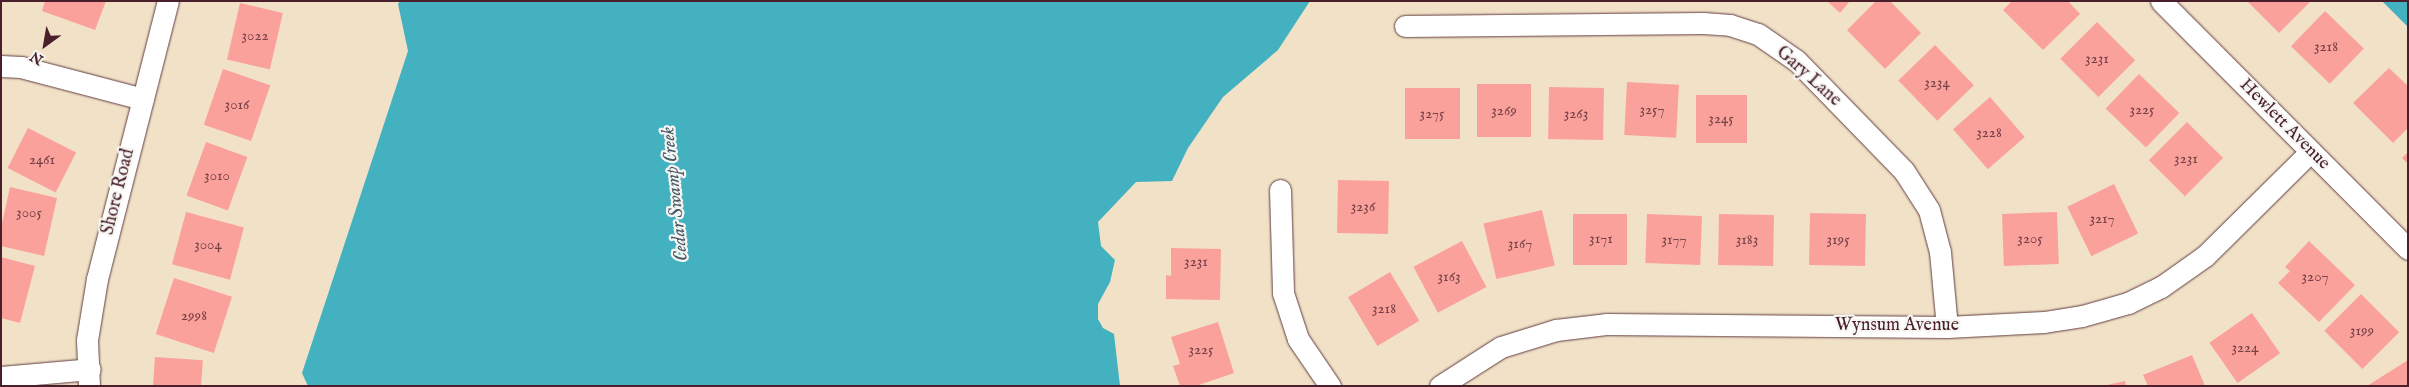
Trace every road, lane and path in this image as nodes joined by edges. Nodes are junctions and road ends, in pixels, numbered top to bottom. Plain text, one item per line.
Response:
1 (168, 1) edge
2 (2161, 1) edge
3 (1405, 26) dead end
4 (1, 66) edge
5 (143, 99) junction
6 (2310, 152) junction
7 (1280, 190) dead end
8 (2408, 249) edge
9 (1947, 327) junction
10 (1, 377) edge
11 (89, 378) edge
12 (1330, 386) edge
13 (1440, 386) edge

1 - 5 street, Shore Road
2 - 6 street, Hewlett Avenue
3 - 9 street, Gary Lane
4 - 5 street
5 - 11 street, Shore Road
6 - 8 street, Hewlett Avenue
6 - 9 street, Wynsum Avenue
7 - 12 street
9 - 13 street, Wynsum Avenue
10 - 11 street

